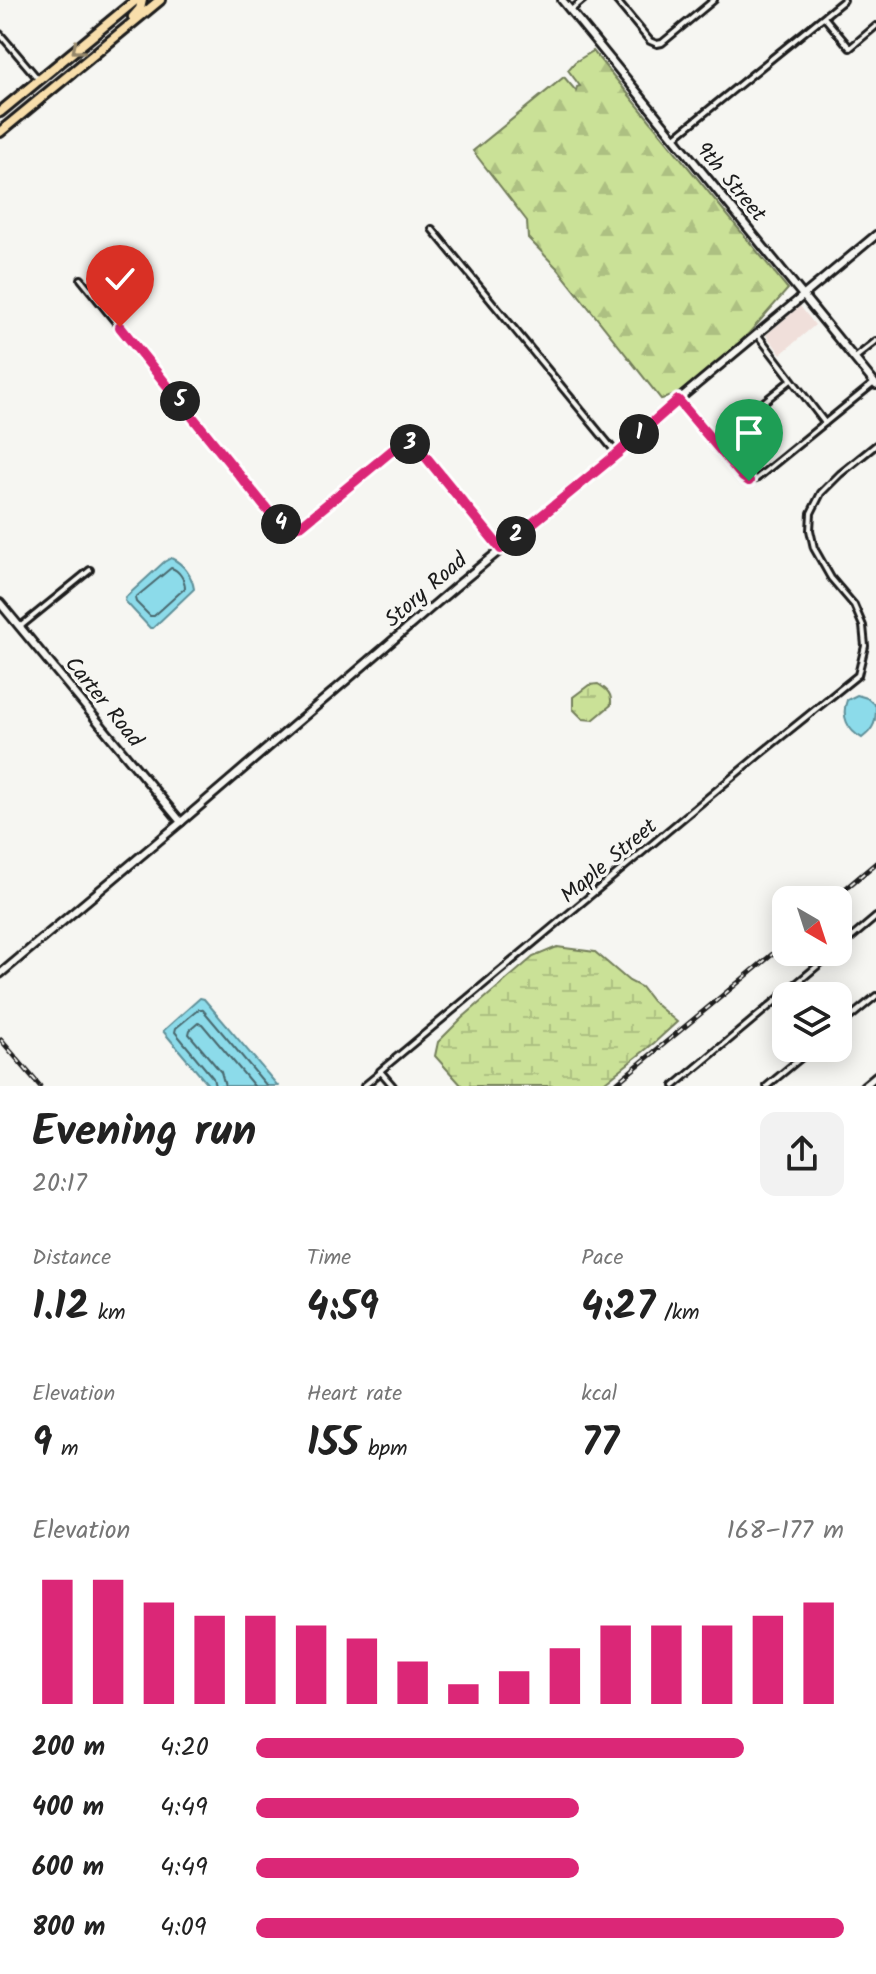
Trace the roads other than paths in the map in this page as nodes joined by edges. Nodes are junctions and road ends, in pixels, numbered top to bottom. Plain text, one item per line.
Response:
1 (136, 0) edge
2 (142, 0) edge
3 (160, 0) edge
4 (562, 0) edge
5 (583, 0) edge
6 (616, 0) edge
7 (714, 0) edge
8 (844, 0) edge
9 (571, 10) junction
10 (824, 17) junction
11 (876, 26) edge
12 (0, 34) edge
13 (107, 43) junction
14 (39, 80) junction
15 (0, 112) edge
16 (0, 132) edge
17 (674, 138) junction
18 (432, 229) dead end
19 (876, 235) edge
20 (81, 279) dead end
21 (803, 295) junction
22 (757, 334) junction
23 (876, 341) edge
24 (855, 358) junction
25 (791, 380) junction
26 (875, 384) edge
27 (678, 400) junction
28 (825, 423) junction
29 (714, 442) junction
30 (876, 445) edge
31 (617, 454) junction
32 (501, 549) junction
33 (90, 570) dead end
34 (0, 603) edge
35 (21, 626) junction
36 (181, 822) junction
37 (876, 917) edge
38 (852, 937) edge
39 (817, 966) edge
40 (0, 974) edge
41 (876, 996) edge
42 (852, 1016) edge
43 (796, 1062) edge
44 (380, 1072) junction
45 (876, 1076) edge
46 (364, 1086) edge
47 (393, 1086) edge
48 (674, 1086) edge
49 (767, 1086) edge
50 (864, 1086) edge

1 -> 14 highway
2 - 13 highway
3 - 13 highway
4 - 9 street, 9th Street
5 - 9 street
6 - 7 street
8 - 10 street
9 - 17 street, 9th Street
10 - 11 street
10 - 17 street
12 - 14 street
13 - 16 highway
14 - 15 highway
17 - 21 street, 9th Street
18 - 31 street
19 - 21 street, Story Road
20 - 32 street
21 - 22 street, Story Road
21 - 24 street, 9th Street
22 - 25 street
22 - 27 street, Story Road
23 - 24 street
24 - 26 street, 9th Street
25 - 28 street
25 - 29 street
26 - 28 street
27 - 29 street
27 - 31 street, Story Road
28 - 29 street
30 - 44 street, Maple Street
31 - 32 street, Story Road
32 - 36 street, Story Road
33 - 35 street
34 - 35 street, Carter Road
35 - 36 street, Carter Road
36 - 40 street, Story Road
37 - 38 street
39 - 48 street
41 - 42 street
43 - 49 street
44 - 46 street, Maple Street
44 - 47 street
45 - 50 street

